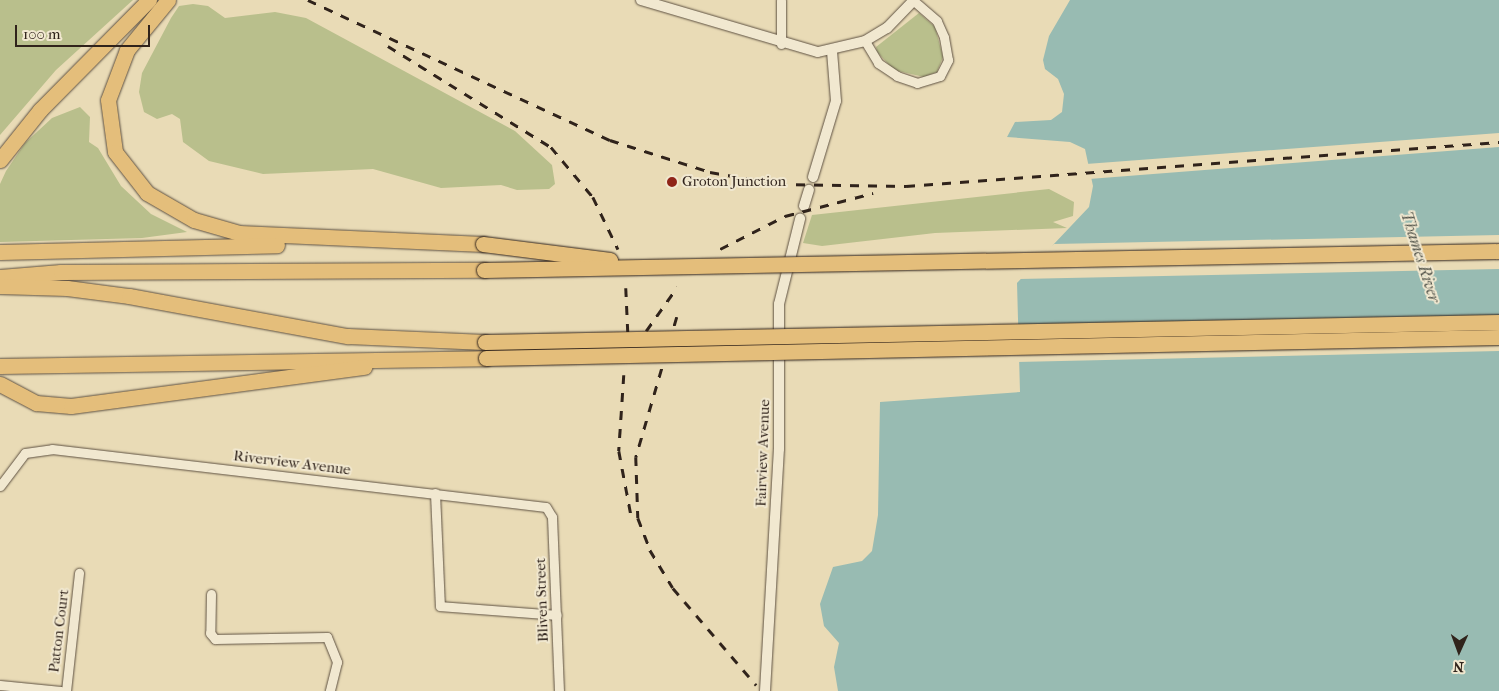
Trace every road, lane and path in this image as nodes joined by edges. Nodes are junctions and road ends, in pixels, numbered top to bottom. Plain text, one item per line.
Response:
1 (149, 0) edge
2 (168, 0) edge
3 (641, 0) edge
4 (781, 0) edge
5 (914, 0) edge
6 (865, 41) junction
7 (781, 44) junction
8 (832, 51) junction
9 (0, 160) edge
10 (813, 177) dead end
11 (809, 190) dead end
12 (804, 206) dead end
13 (800, 219) dead end
14 (413, 241) junction
15 (1499, 251) edge
16 (0, 252) edge
17 (689, 267) junction
18 (0, 277) edge
19 (0, 286) edge
20 (1499, 322) edge
21 (1499, 338) edge
22 (389, 358) junction
23 (5, 365) edge
24 (0, 384) edge
25 (0, 486) edge
26 (435, 493) junction
27 (548, 509) joint
28 (80, 573) dead end
29 (211, 594) dead end
30 (557, 615) junction
31 (0, 685) edge
32 (766, 687) edge
33 (10, 689) edge
34 (61, 691) edge
35 (66, 691) edge
36 (330, 691) edge
37 (559, 691) edge

1 - 9 highway
2 - 14 highway
3 - 7 street
4 - 7 street
5 - 6 street
5 - 6 street
6 - 8 street
7 - 8 street
8 - 10 street
11 - 12 street
13 - 32 street, Fairview Avenue
14 - 16 highway
14 - 17 highway, bridge
15 - 17 highway, bridge
17 - 18 highway, bridge
19 - 20 highway, bridge
21 - 22 highway, bridge
22 - 23 highway
22 - 24 highway
25 - 26 street, Riverview Avenue
26 - 27 street, Riverview Avenue
26 - 30 street
27 - 30 street, Bliven Street
28 - 35 street, Patton Court
29 - 36 street
30 - 37 street, Bliven Street
31 - 33 street
33 - 34 street

